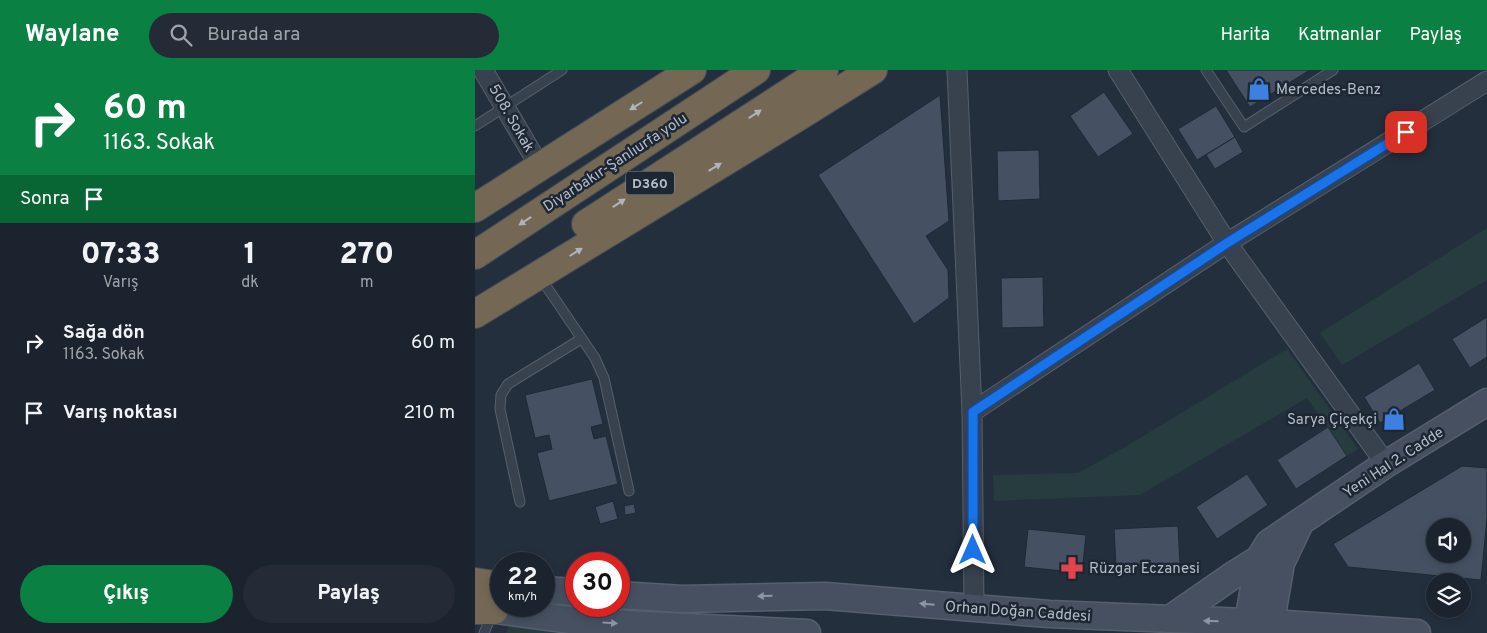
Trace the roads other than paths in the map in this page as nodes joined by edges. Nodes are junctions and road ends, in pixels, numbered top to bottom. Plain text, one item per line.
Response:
1 (483, 70) edge
2 (562, 70) edge
3 (692, 70) edge
4 (756, 70) edge
5 (824, 70) edge
6 (873, 70) edge
7 (957, 70) edge
8 (1117, 70) edge
9 (1206, 70) edge
10 (1333, 70) edge
11 (1487, 81) edge
12 (505, 107) junction
13 (475, 126) edge
14 (540, 167) junction
15 (475, 208) edge
16 (1227, 243) junction
17 (475, 255) edge
18 (539, 275) junction
19 (475, 295) edge
20 (475, 314) edge
21 (581, 339) junction
22 (1487, 402) edge
23 (973, 412) junction
24 (1386, 464) junction
25 (629, 491) dead end
26 (520, 502) dead end
27 (1269, 565) junction
28 (475, 582) edge
29 (475, 587) edge
30 (630, 596) edge
31 (488, 606) edge
32 (974, 608) junction
33 (1170, 619) junction
34 (1042, 623) edge
35 (1313, 626) junction
36 (1258, 628) edge
37 (807, 633) edge
38 (1417, 633) edge

1 - 12 street, 508. Sokak
2 - 12 lane
3 -> 14 highway
4 -> 17 highway, Diyarbakır-Şanlıurfa yolu / D360
19 -> 5 highway, D360
18 -> 6 highway
7 - 23 street
8 - 16 street
9 - 10 lane
11 - 16 street
12 - 13 lane
12 - 14 street, 508. Sokak
14 - 15 highway
16 - 23 street
16 - 24 street
18 - 20 highway
18 - 21 lane
21 - 25 lane
21 - 26 lane
22 - 24 main road, Yeni Hal 2. Cadde
23 - 32 street
24 - 27 main road, Yeni Hal 2. Cadde
27 - 33 main road
27 - 35 main road
27 - 36 main road, Yeni Hal 2. Cadde
28 - 31 highway
29 - 31 main road
32 -> 30 main road, Orhan Doğan Caddesi
31 -> 37 main road
32 - 34 main road, Orhan Doğan Caddesi
33 - 34 main road, Orhan Doğan Caddesi
36 -> 33 main road, Orhan Doğan Caddesi
35 - 36 main road, Orhan Doğan Caddesi
35 - 38 main road, Orhan Doğan Caddesi

